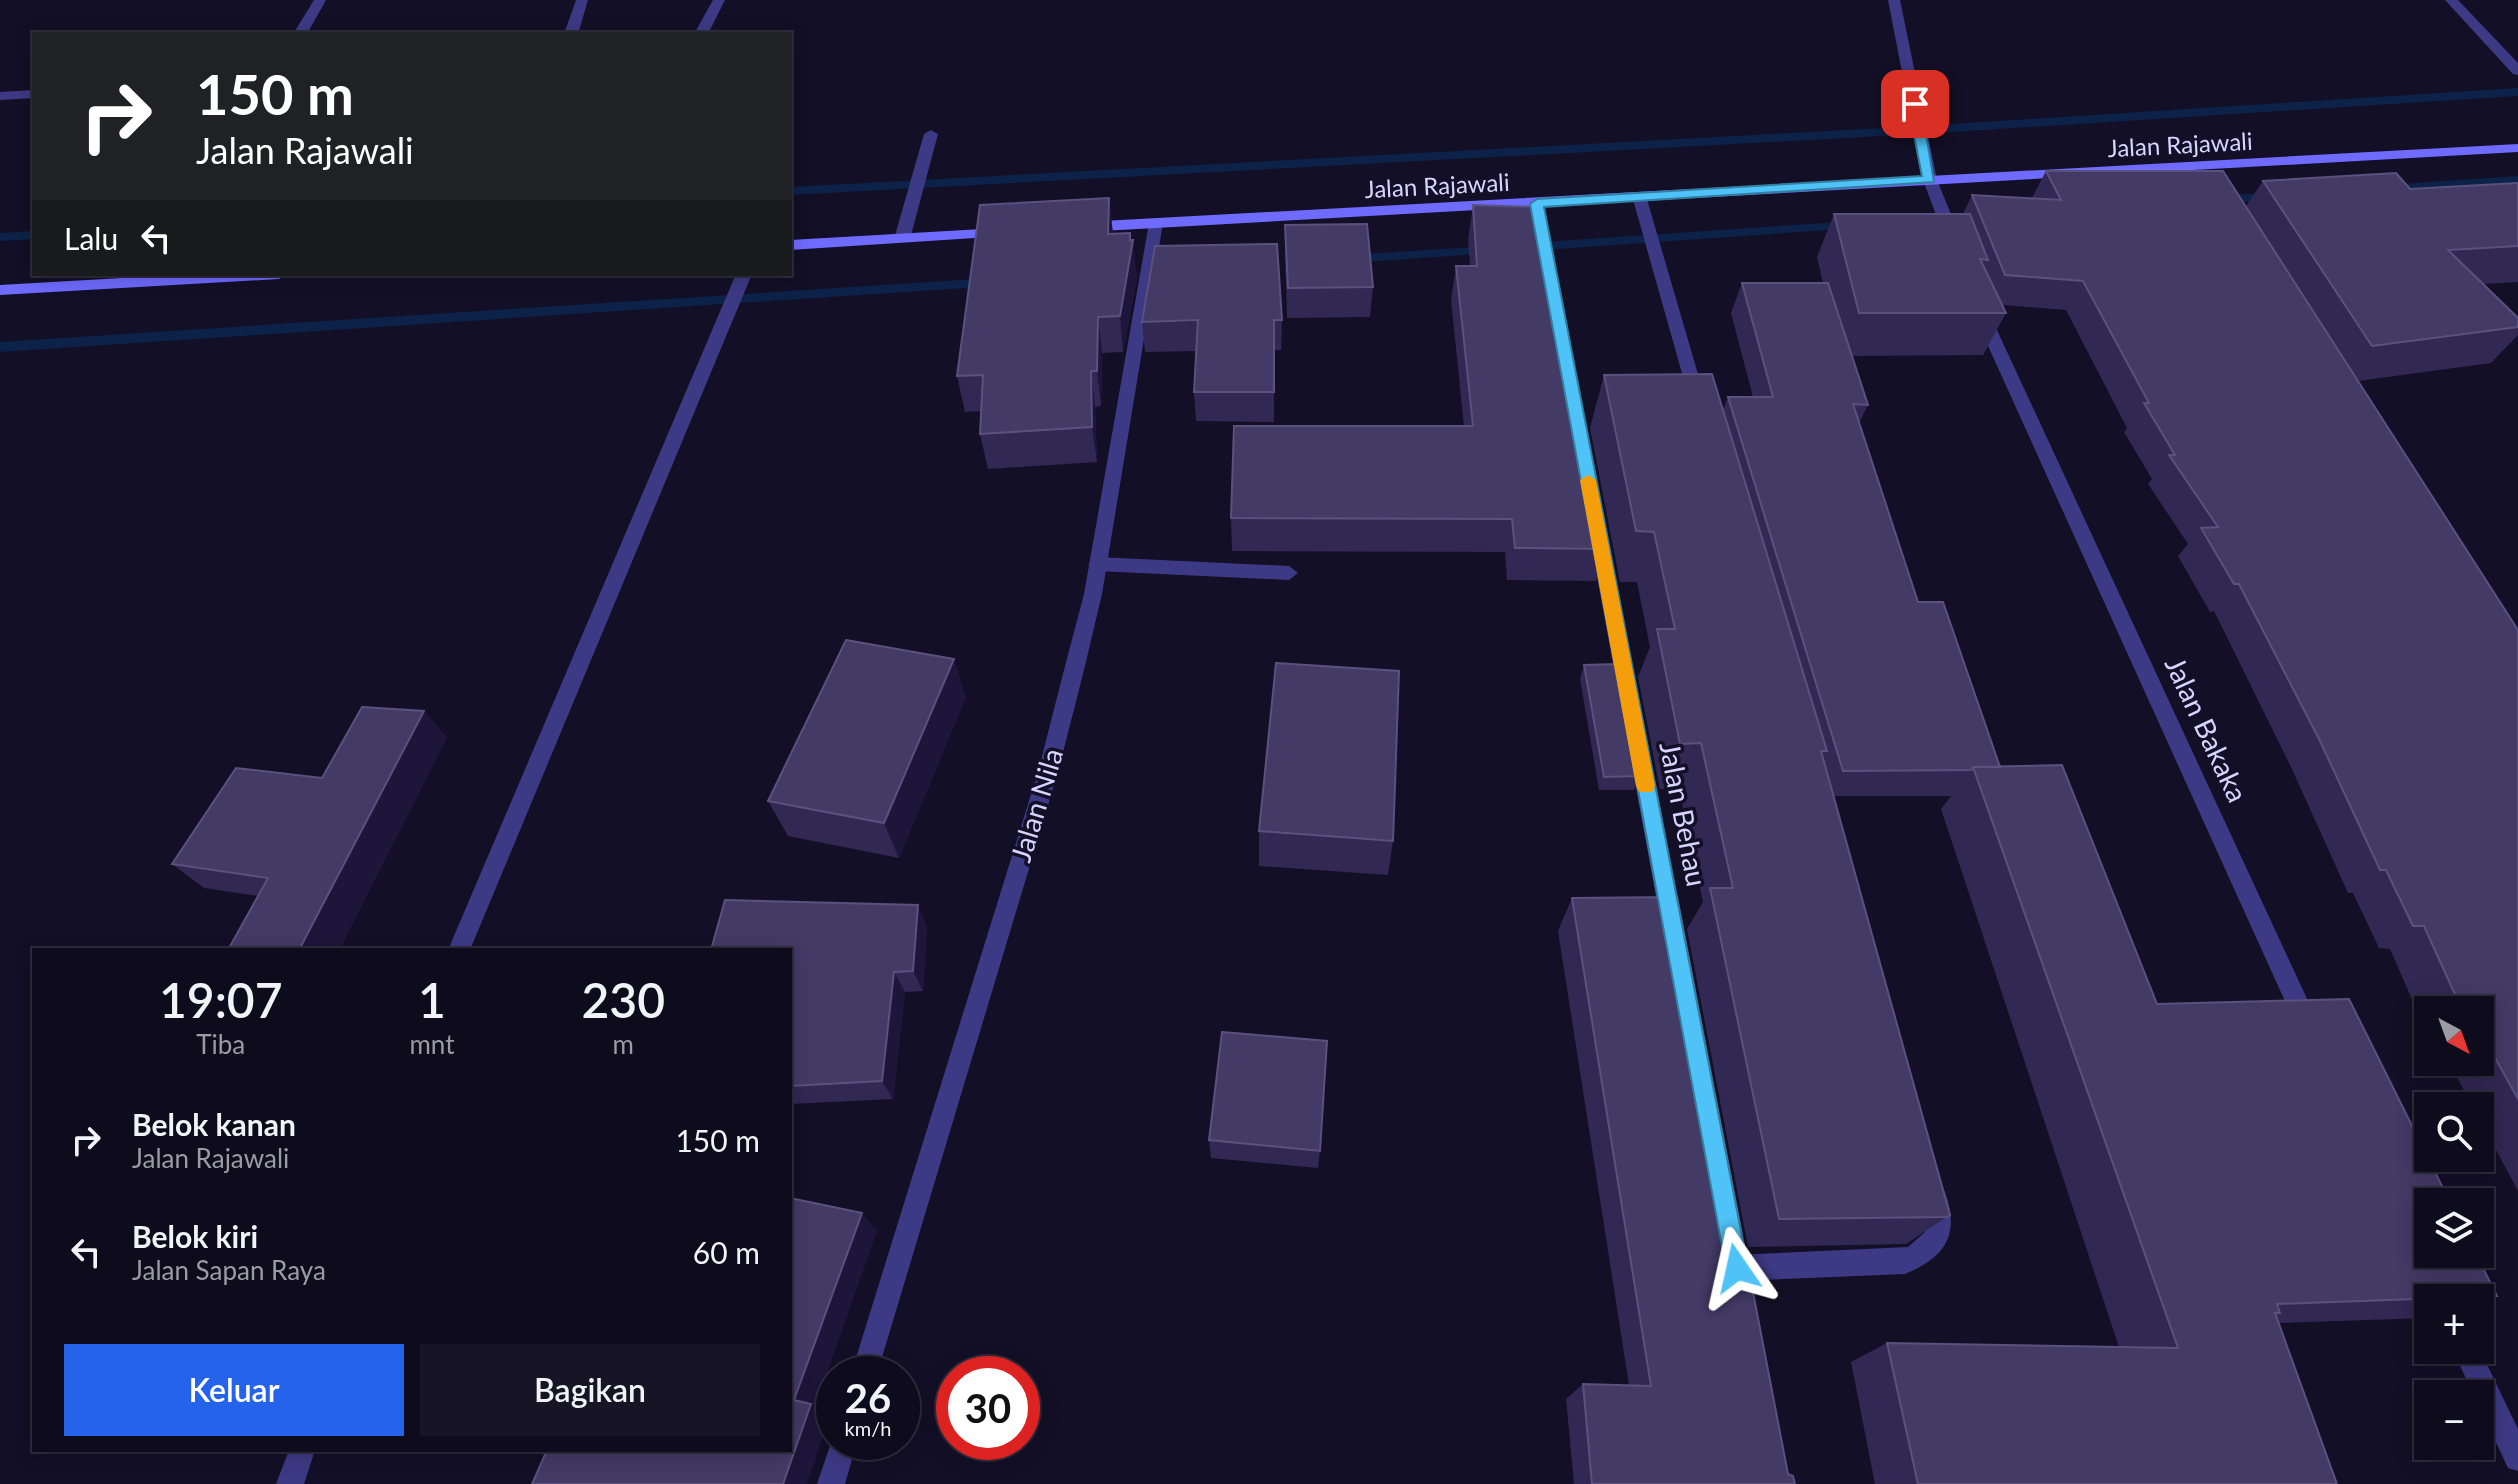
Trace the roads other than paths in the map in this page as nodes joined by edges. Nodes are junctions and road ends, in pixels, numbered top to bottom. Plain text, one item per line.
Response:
1 (320, 0) edge
2 (582, 0) edge
3 (719, 0) edge
4 (1894, 0) edge
5 (2451, 0) edge
6 (301, 32) edge
7 (572, 32) edge
8 (702, 32) edge
9 (2518, 71) edge
10 (32, 94) edge
11 (0, 96) edge
12 (931, 134) dead end
13 (2518, 148) edge
14 (1930, 180) junction
15 (1639, 196) junction
16 (1537, 204) junction
17 (1156, 223) junction
18 (1061, 229) edge
19 (1013, 232) edge
20 (902, 239) junction
21 (792, 245) edge
22 (1961, 260) edge
23 (244, 276) edge
24 (743, 276) edge
25 (0, 290) edge
26 (1977, 302) edge
27 (1703, 418) edge
28 (1580, 441) edge
29 (1595, 519) edge
30 (1097, 564) junction
31 (1289, 573) dead end
32 (1675, 941) edge
33 (460, 948) edge
34 (2313, 1037) edge
35 (1930, 1180) edge
36 (1743, 1299) edge
37 (870, 1356) edge
38 (2473, 1364) edge
39 (301, 1452) edge
40 (2518, 1458) edge
41 (838, 1460) edge
42 (290, 1484) edge
43 (831, 1484) edge

1 - 6 street
2 - 7 street
3 - 8 street
4 - 14 street
5 - 9 street
10 - 11 street
12 - 20 street
13 - 14 main road, Jalan Rajawali
14 - 15 main road, Jalan Rajawali
14 - 22 street
15 - 16 main road, Jalan Rajawali
15 - 27 street
16 - 17 main road, Jalan Rajawali
16 - 28 street
17 - 18 main road, Jalan Rajawali
17 - 30 street, Jalan Nila
19 - 20 main road
20 - 21 main road
23 - 25 main road
24 - 33 street
26 - 34 street, Jalan Bakaka
29 - 32 street, Jalan Behau
30 - 31 street
30 - 37 street, Jalan Nila
35 - 36 street
38 - 40 street
39 - 42 street
41 - 43 street

